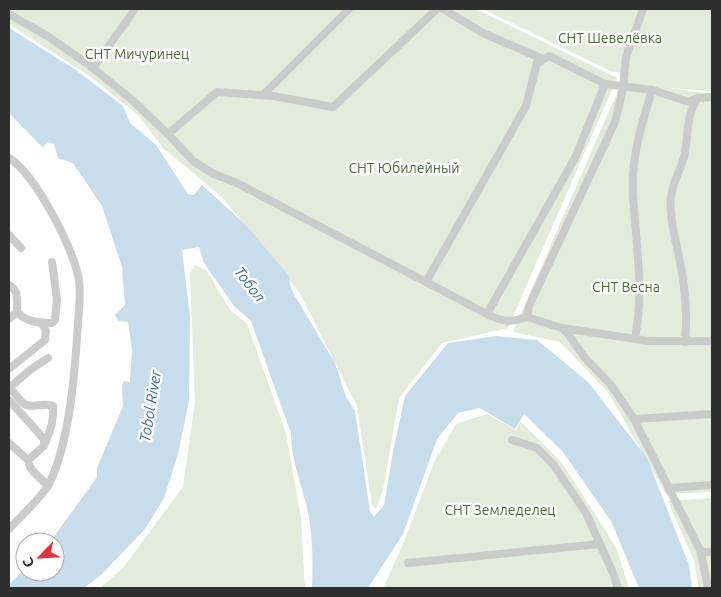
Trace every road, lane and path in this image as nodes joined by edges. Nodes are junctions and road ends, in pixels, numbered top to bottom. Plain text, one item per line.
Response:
1 (135, 9) edge
2 (349, 9) edge
3 (437, 9) edge
4 (443, 9) edge
5 (643, 9) edge
6 (9, 14) edge
7 (543, 59) junction
8 (93, 68) junction
9 (605, 84) junction
10 (622, 88) junction
11 (652, 90) junction
12 (263, 95) junction
13 (712, 97) edge
14 (698, 98) junction
15 (168, 134) junction
16 (9, 158) edge
17 (9, 234) edge
18 (22, 248) dead end
19 (52, 262) dead end
20 (426, 282) junction
21 (9, 285) edge
22 (13, 311) edge
23 (487, 314) junction
24 (527, 317) junction
25 (9, 319) edge
26 (42, 323) junction
27 (562, 328) junction
28 (635, 338) junction
29 (712, 341) edge
30 (685, 342) junction
31 (48, 358) dead end
32 (9, 369) edge
33 (9, 388) edge
34 (9, 400) edge
35 (712, 414) edge
36 (634, 419) junction
37 (512, 440) dead end
38 (44, 441) junction
39 (9, 443) edge
40 (28, 460) junction
41 (712, 485) edge
42 (48, 486) junction
43 (669, 488) junction
44 (9, 529) edge
45 (600, 544) junction
46 (702, 552) junction
47 (712, 552) edge
48 (408, 563) dead end
49 (618, 588) edge
50 (708, 588) edge

1 - 8 street
2 - 12 street
3 - 12 street
4 - 7 street
5 - 10 street
6 - 8 street
7 - 9 street
7 - 20 street
8 - 15 street
9 - 10 street
9 - 23 street
10 - 11 street
10 - 24 street
11 - 14 street
11 - 28 street
12 - 15 street
13 - 14 street
14 - 30 street
15 - 20 street
16 - 42 street
17 - 18 street
19 - 26 street
20 - 23 street
21 - 22 street
22 - 25 street
22 - 26 street
23 - 24 street
24 - 27 street
26 - 32 street
27 - 28 street
27 - 36 street
28 - 30 street
29 - 30 street
31 - 33 street
33 - 38 street
34 - 38 street
35 - 36 street
36 - 43 street
37 - 45 street
38 - 40 street
39 - 40 street
40 - 42 street
41 - 43 street
42 - 44 street
43 - 46 street
45 - 48 street
45 - 49 street
46 - 47 street
46 - 50 street

